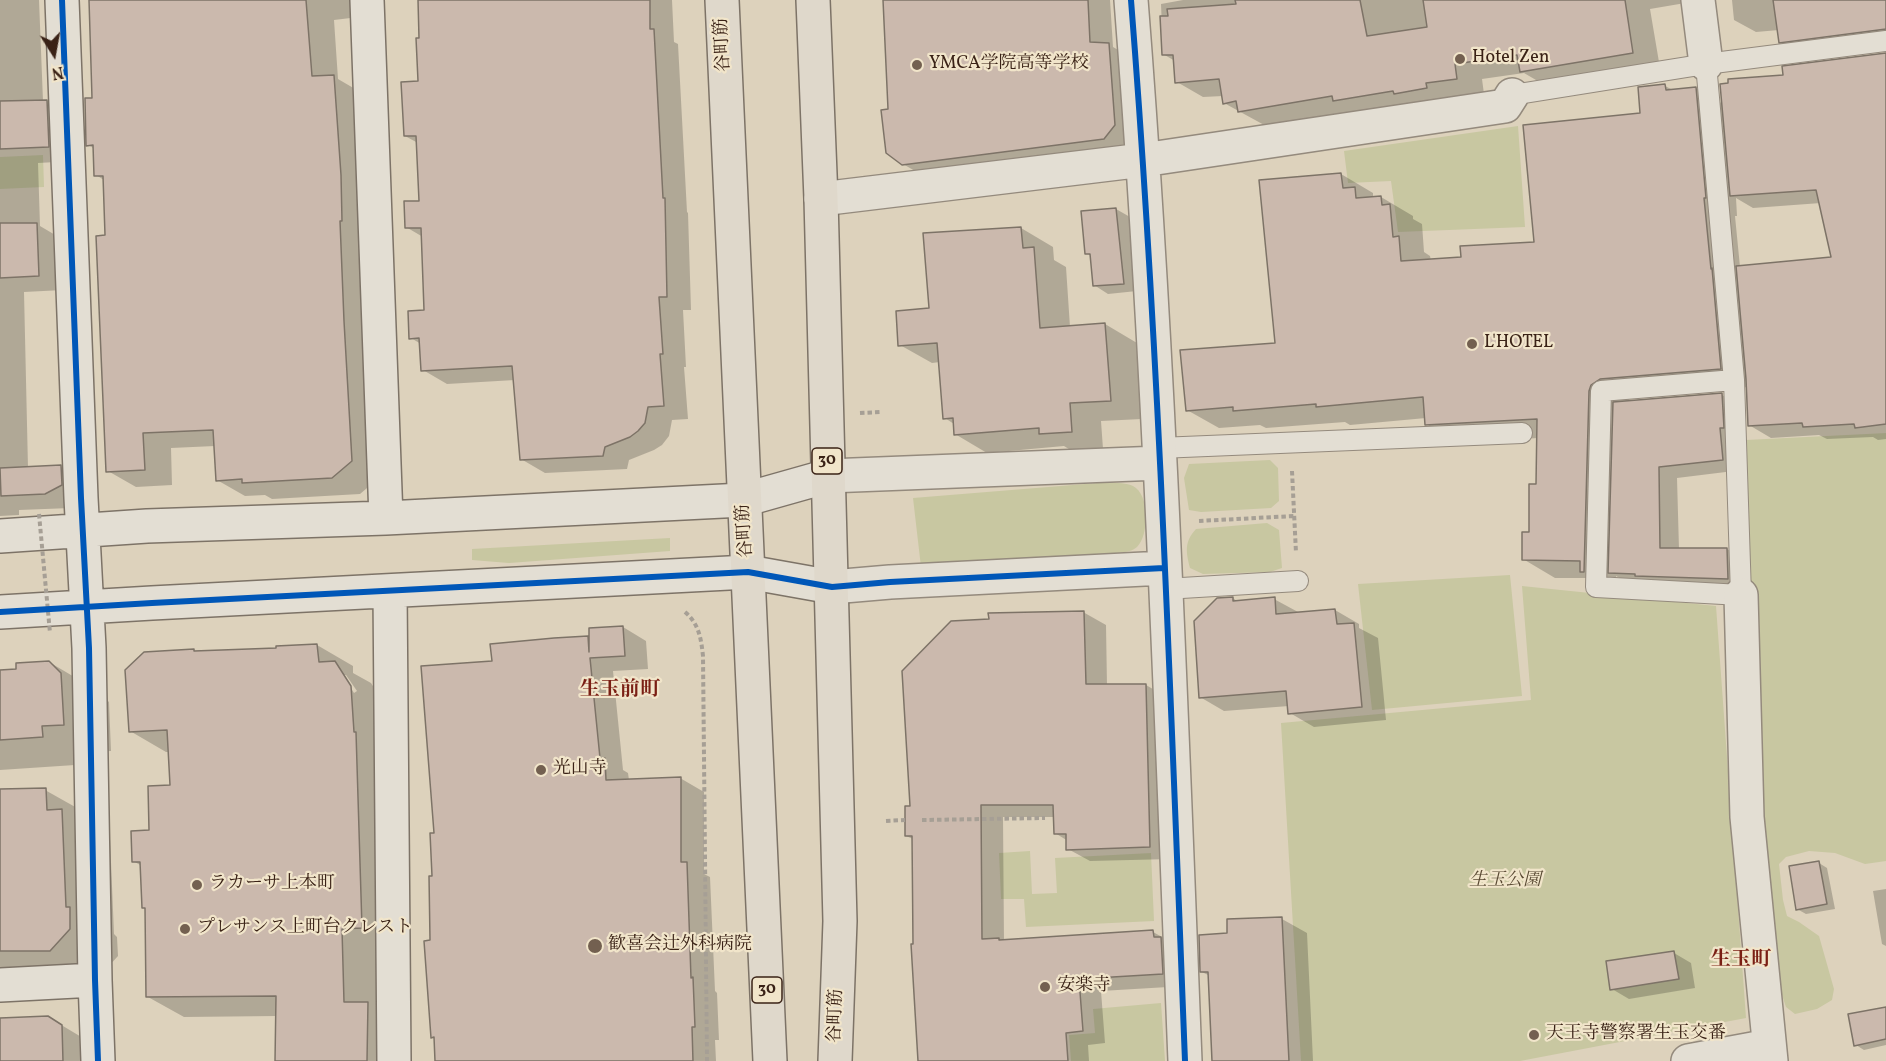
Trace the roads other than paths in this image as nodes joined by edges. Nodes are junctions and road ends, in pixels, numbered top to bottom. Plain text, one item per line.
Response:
1 (62, 0) edge
2 (367, 0) edge
3 (722, 0) edge
4 (813, 0) edge
5 (1131, 0) edge
6 (1698, 0) edge
7 (1886, 41) edge
8 (1706, 64) junction
9 (1512, 95) joint
10 (1143, 160) junction
11 (821, 198) junction
12 (1734, 380) junction
13 (1522, 433) dead end
14 (1159, 455) junction
15 (828, 476) junction
16 (743, 500) junction
17 (386, 518) junction
18 (83, 530) junction
19 (0, 536) edge
20 (748, 572) junction
21 (1165, 578) junction
22 (1298, 581) road end
23 (832, 587) junction
24 (390, 591) junction
25 (1742, 595) junction
26 (87, 607) junction
27 (0, 612) edge
28 (763, 918) junction
29 (840, 921) junction
30 (95, 980) junction
31 (0, 985) edge
32 (1770, 1054) edge
33 (98, 1061) edge
34 (394, 1061) edge
35 (758, 1061) edge
36 (770, 1061) edge
37 (835, 1061) edge
38 (853, 1061) edge
39 (1185, 1061) edge
40 (1688, 1061) edge

1 - 18 street
2 - 17 street
3 - 16 main road, 谷町筋 / 30
4 - 11 main road, 谷町筋 / 30
5 - 10 street
6 - 8 street
7 - 8 lane
8 - 9 lane
8 - 12 lane
9 - 10 street
10 - 11 street
10 - 14 street
11 - 15 main road, 谷町筋 / 30
12 - 25 lane
12 - 25 lane
13 - 14 lane
14 - 15 street
14 - 21 street
15 - 16 street
15 - 23 main road, 谷町筋 / 30
16 - 17 street
16 - 20 main road, 谷町筋 / 30
17 - 18 street
18 - 19 street
18 - 26 street
20 - 23 street
20 - 24 street
20 - 28 main road, 谷町筋 / 30
21 - 22 lane
21 - 23 street
21 - 39 street
23 - 29 main road, 谷町筋 / 30
24 - 26 street
24 - 34 street
25 - 32 street
26 - 27 street
26 - 30 street
28 - 35 main road, 30
28 - 36 main road, 谷町筋 / 30
29 - 37 main road, 谷町筋 / 30
29 - 38 main road, 30
30 - 31 street
30 - 33 street
32 - 40 street

